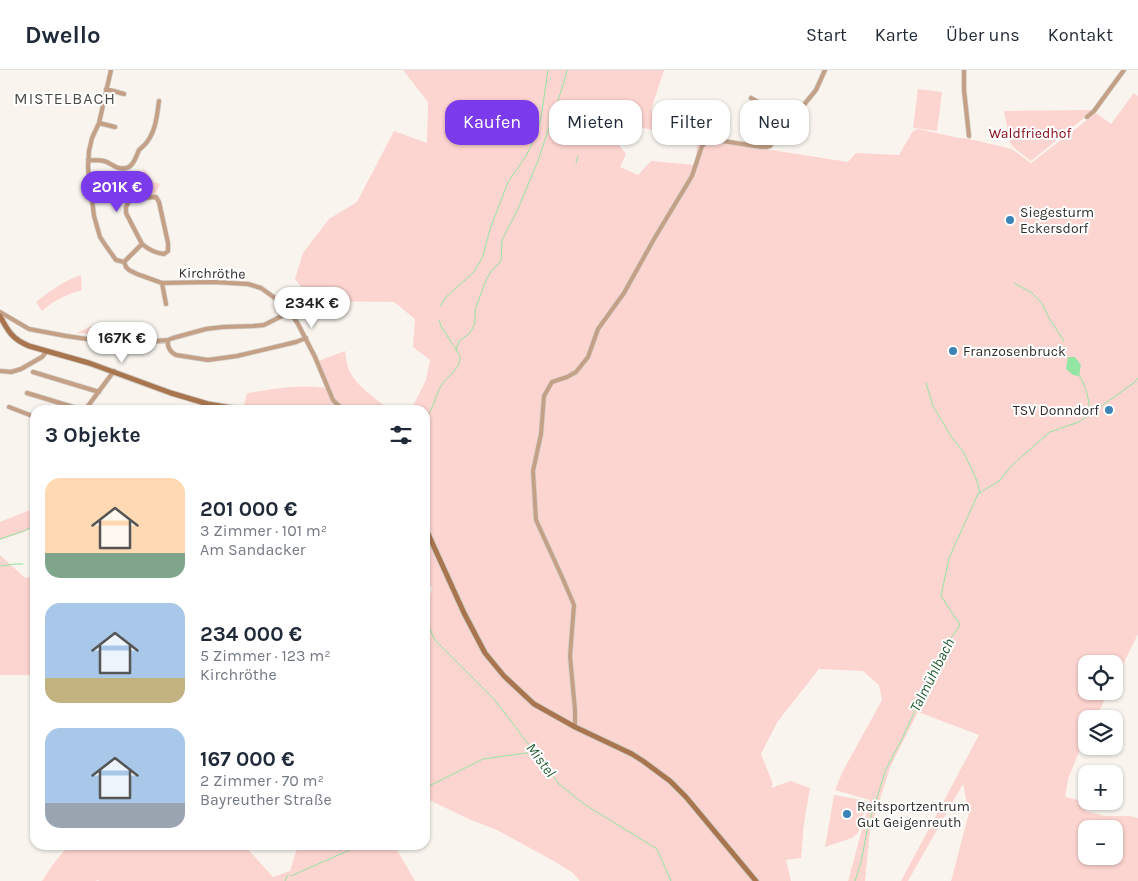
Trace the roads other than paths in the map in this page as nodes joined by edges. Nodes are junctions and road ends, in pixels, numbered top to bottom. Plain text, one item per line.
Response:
1 (111, 70) edge
2 (825, 70) edge
3 (964, 70) edge
4 (1124, 70) edge
5 (106, 89) junction
6 (124, 94) dead end
7 (751, 98) dead end
8 (754, 100) edge
9 (808, 100) edge
10 (159, 101) dead end
11 (1087, 117) dead end
12 (98, 123) junction
13 (115, 127) dead end
14 (969, 136) dead end
15 (740, 144) edge
16 (744, 145) edge
17 (771, 145) edge
18 (88, 160) junction
19 (142, 244) junction
20 (124, 262) junction
21 (162, 283) junction
22 (166, 304) dead end
23 (0, 312) edge
24 (290, 312) junction
25 (0, 316) edge
26 (306, 338) junction
27 (168, 340) junction
28 (47, 351) junction
29 (0, 371) edge
30 (33, 372) dead end
31 (114, 372) junction
32 (99, 392) junction
33 (27, 393) dead end
34 (67, 405) edge
35 (88, 405) edge
36 (203, 405) edge
37 (338, 405) edge
38 (9, 408) dead end
39 (30, 415) edge
40 (430, 538) edge
41 (575, 727) junction
42 (756, 881) edge

1 - 5 street, Kirchröthe
2 - 9 street
3 - 14 street
4 - 11 street
5 - 6 street
5 - 12 street, Kirchröthe
7 - 8 street
10 - 18 street
12 - 13 street
12 - 18 street, Kirchröthe
15 - 41 street
16 - 17 street
18 - 20 street, Kirchröthe
19 - 19 street
19 - 20 street
20 - 21 street, Kirchröthe
21 - 22 street, Kirchröthe
21 - 24 street, Kirchröthe
23 - 27 street
24 - 26 street, Kirchröthe
24 - 27 street
25 - 28 main road
26 - 27 street
26 - 37 street, Kirchröthe
28 - 29 street
28 - 31 main road
30 - 32 street
31 - 32 street
31 - 36 main road
32 - 35 street
33 - 34 street
38 - 39 street
40 - 41 main road
41 - 42 main road

